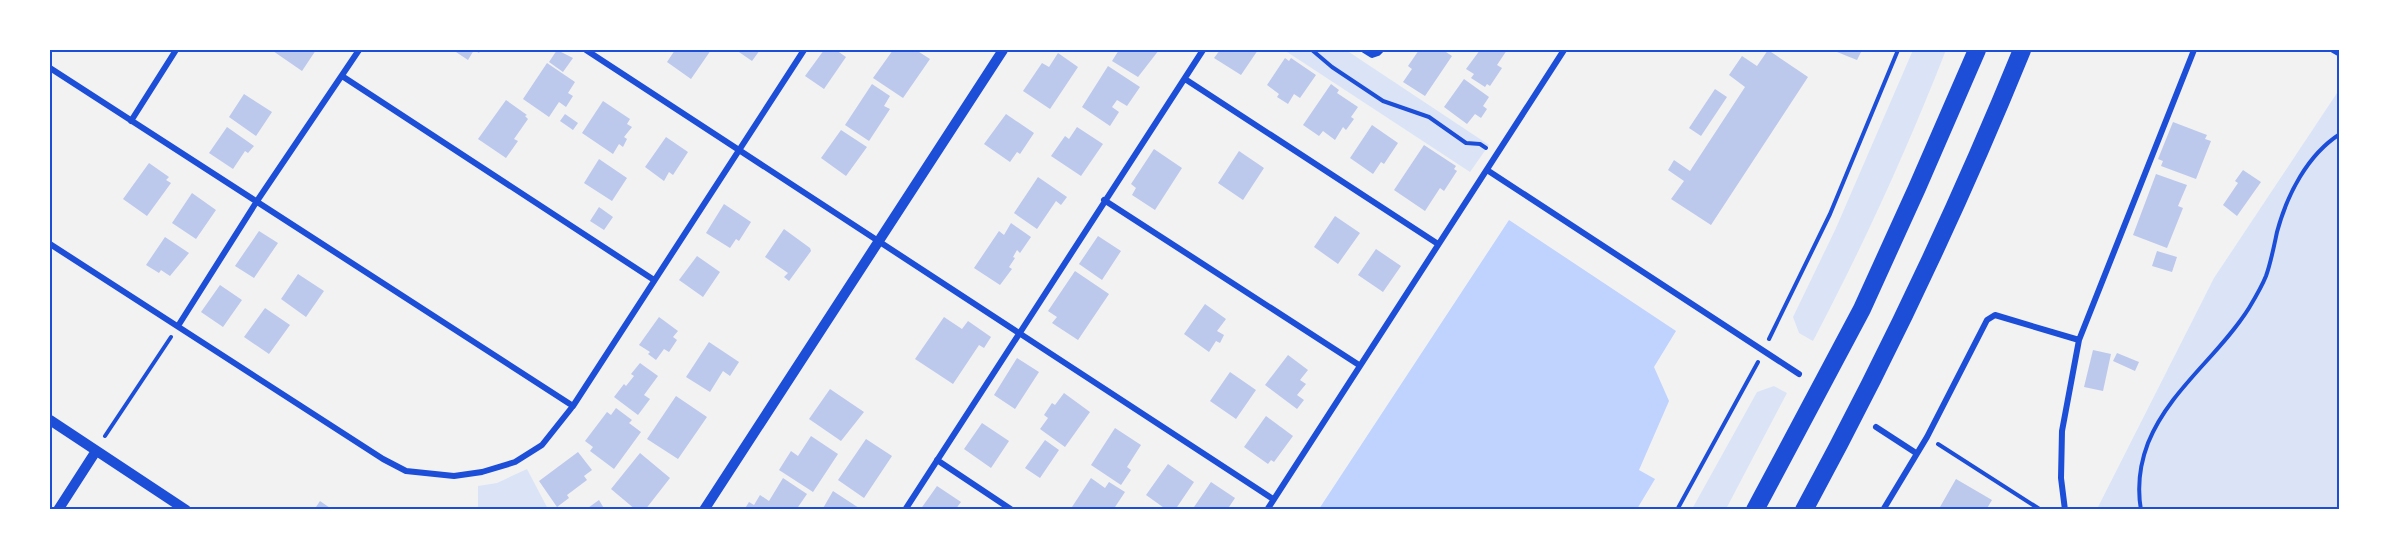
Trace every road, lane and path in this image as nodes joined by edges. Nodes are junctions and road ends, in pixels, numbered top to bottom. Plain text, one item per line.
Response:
1 (176, 50) edge
2 (359, 50) edge
3 (586, 50) edge
4 (804, 50) edge
5 (1003, 50) edge
6 (1203, 50) edge
7 (1312, 50) edge
8 (1364, 50) edge
9 (1381, 50) edge
10 (1564, 50) edge
11 (1898, 50) edge
12 (1977, 50) edge
13 (2022, 50) edge
14 (2194, 50) edge
15 (2333, 50) edge
16 (2340, 54) edge
17 (50, 68) edge
18 (342, 76) junction
19 (1185, 79) junction
20 (131, 121) junction
21 (2340, 134) edge
22 (740, 149) junction
23 (1497, 155) junction
24 (1487, 170) junction
25 (1104, 200) junction
26 (257, 201) junction
27 (880, 241) junction
28 (50, 244) edge
29 (1438, 244) junction
30 (654, 280) junction
31 (178, 326) junction
32 (1020, 332) junction
33 (2079, 340) junction
34 (1764, 352) junction
35 (1359, 365) junction
36 (1799, 374) dead end
37 (573, 406) junction
38 (50, 420) edge
39 (1876, 427) dead end
40 (1927, 437) junction
41 (96, 450) junction
42 (1916, 453) junction
43 (937, 460) junction
44 (1273, 499) junction
45 (2141, 509) edge
46 (58, 510) edge
47 (186, 510) edge
48 (704, 510) edge
49 (905, 510) edge
50 (1012, 510) edge
51 (1267, 510) edge
52 (1677, 510) edge
53 (1755, 510) edge
54 (1804, 510) edge
55 (1883, 510) edge
56 (2041, 510) edge
57 (2065, 510) edge
58 (2135, 510) edge

1 - 20 street
2 - 18 street
3 - 22 street
4 - 22 street
5 - 27 street
6 - 19 street
7 - 23 path
8 - 9 street
10 - 23 street
11 - 34 path
12 - 53 highway
13 - 54 highway
14 - 33 street
15 - 16 street
17 - 20 street
18 - 26 street
18 - 30 street
19 - 25 street
19 - 29 street
20 - 26 street
21 - 45 path
22 - 27 street
22 - 30 street
23 - 24 street
24 - 29 street
24 - 34 street
25 - 32 street
25 - 35 street
26 - 31 street
26 - 37 street
27 - 32 street
27 - 48 street
28 - 31 street
29 - 35 street
30 - 37 street
31 - 37 street
31 - 41 path
32 - 43 street
32 - 44 street
33 - 40 street
33 - 57 street
34 - 36 street
34 - 52 path
35 - 44 street
38 - 41 street
39 - 42 street
40 - 42 street
40 - 56 path
41 - 46 street
41 - 47 street
42 - 55 street
43 - 49 street
43 - 50 street
44 - 51 street
45 - 58 path

